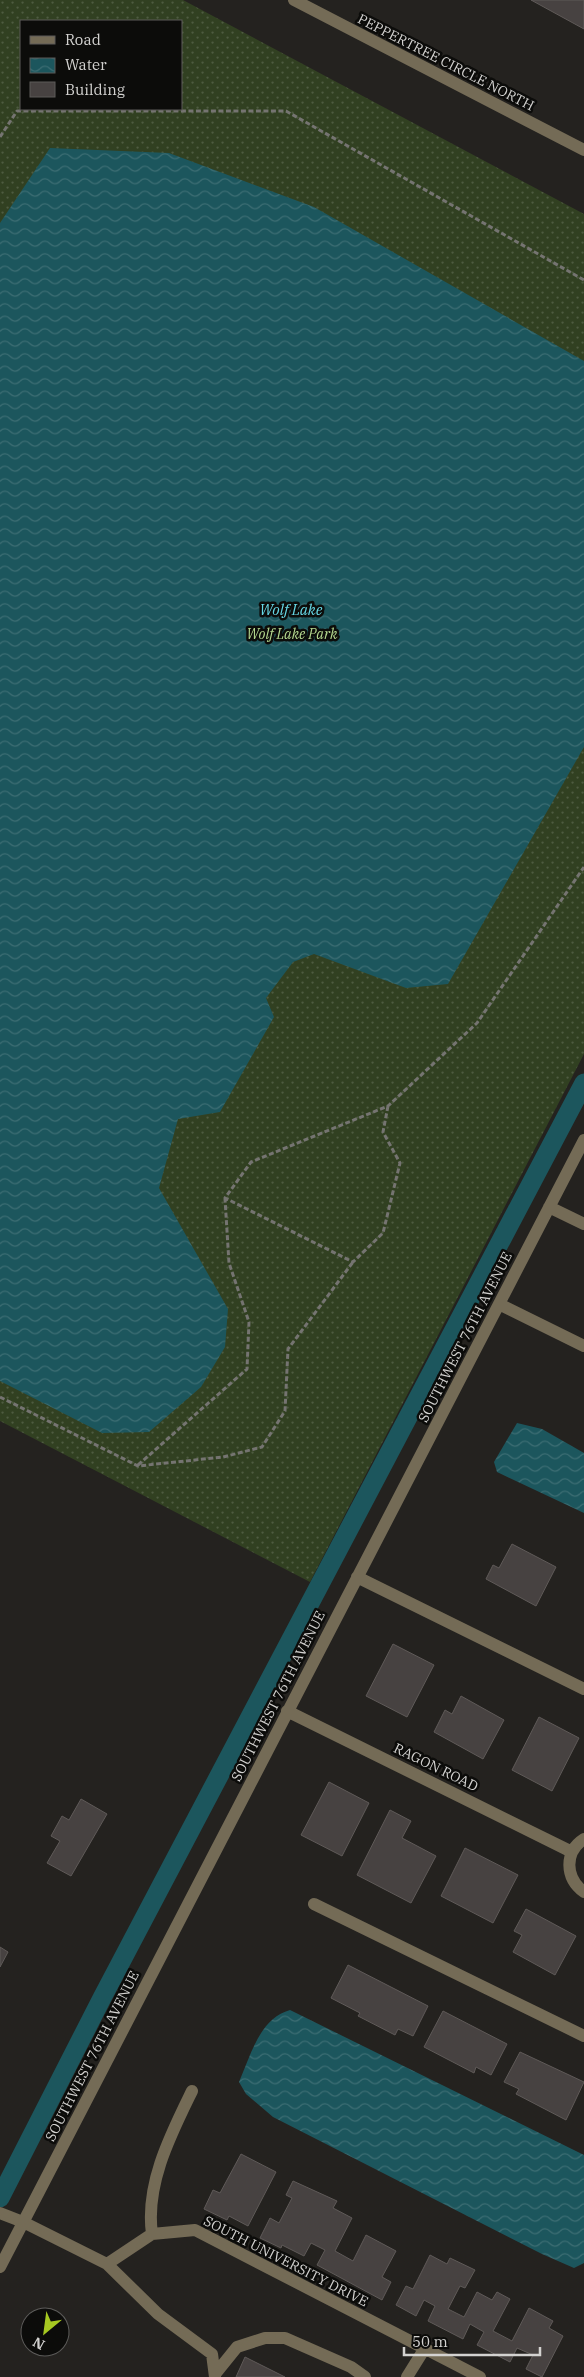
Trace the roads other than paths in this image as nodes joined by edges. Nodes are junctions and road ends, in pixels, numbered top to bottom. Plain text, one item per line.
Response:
1 (294, 0) edge
2 (584, 150) edge
3 (584, 1140) edge
4 (549, 1207) junction
5 (584, 1224) edge
6 (499, 1304) junction
7 (584, 1346) edge
8 (357, 1577) junction
9 (584, 1689) edge
10 (287, 1711) junction
11 (584, 1839) edge
12 (572, 1852) junction
13 (584, 1892) edge
14 (314, 1904) dead end
15 (584, 2036) edge
16 (192, 2091) dead end
17 (0, 2213) edge
18 (23, 2222) junction
19 (152, 2234) junction
20 (107, 2264) junction
21 (0, 2267) edge
22 (425, 2348) junction
23 (216, 2375) edge
24 (365, 2377) edge
25 (407, 2377) edge
26 (480, 2377) edge

1 - 2 street, PEPPERTREE CIRCLE NORTH
3 - 4 street, SOUTHWEST 76TH AVENUE
4 - 5 street
4 - 6 street, SOUTHWEST 76TH AVENUE
6 - 7 street
6 - 8 street, SOUTHWEST 76TH AVENUE
8 - 9 street
8 - 10 street, SOUTHWEST 76TH AVENUE
10 - 12 street, RAGON ROAD
10 - 18 street, SOUTHWEST 76TH AVENUE
11 - 12 street
12 - 13 street
14 - 15 street
16 - 19 street
17 - 18 street
18 - 20 street
18 - 21 street, SOUTHWEST 76TH AVENUE
19 - 20 street, SOUTH UNIVERSITY DRIVE
19 - 22 street, SOUTH UNIVERSITY DRIVE
20 - 23 street
22 - 25 street
22 - 26 street, SOUTH UNIVERSITY DRIVE
23 - 24 street

